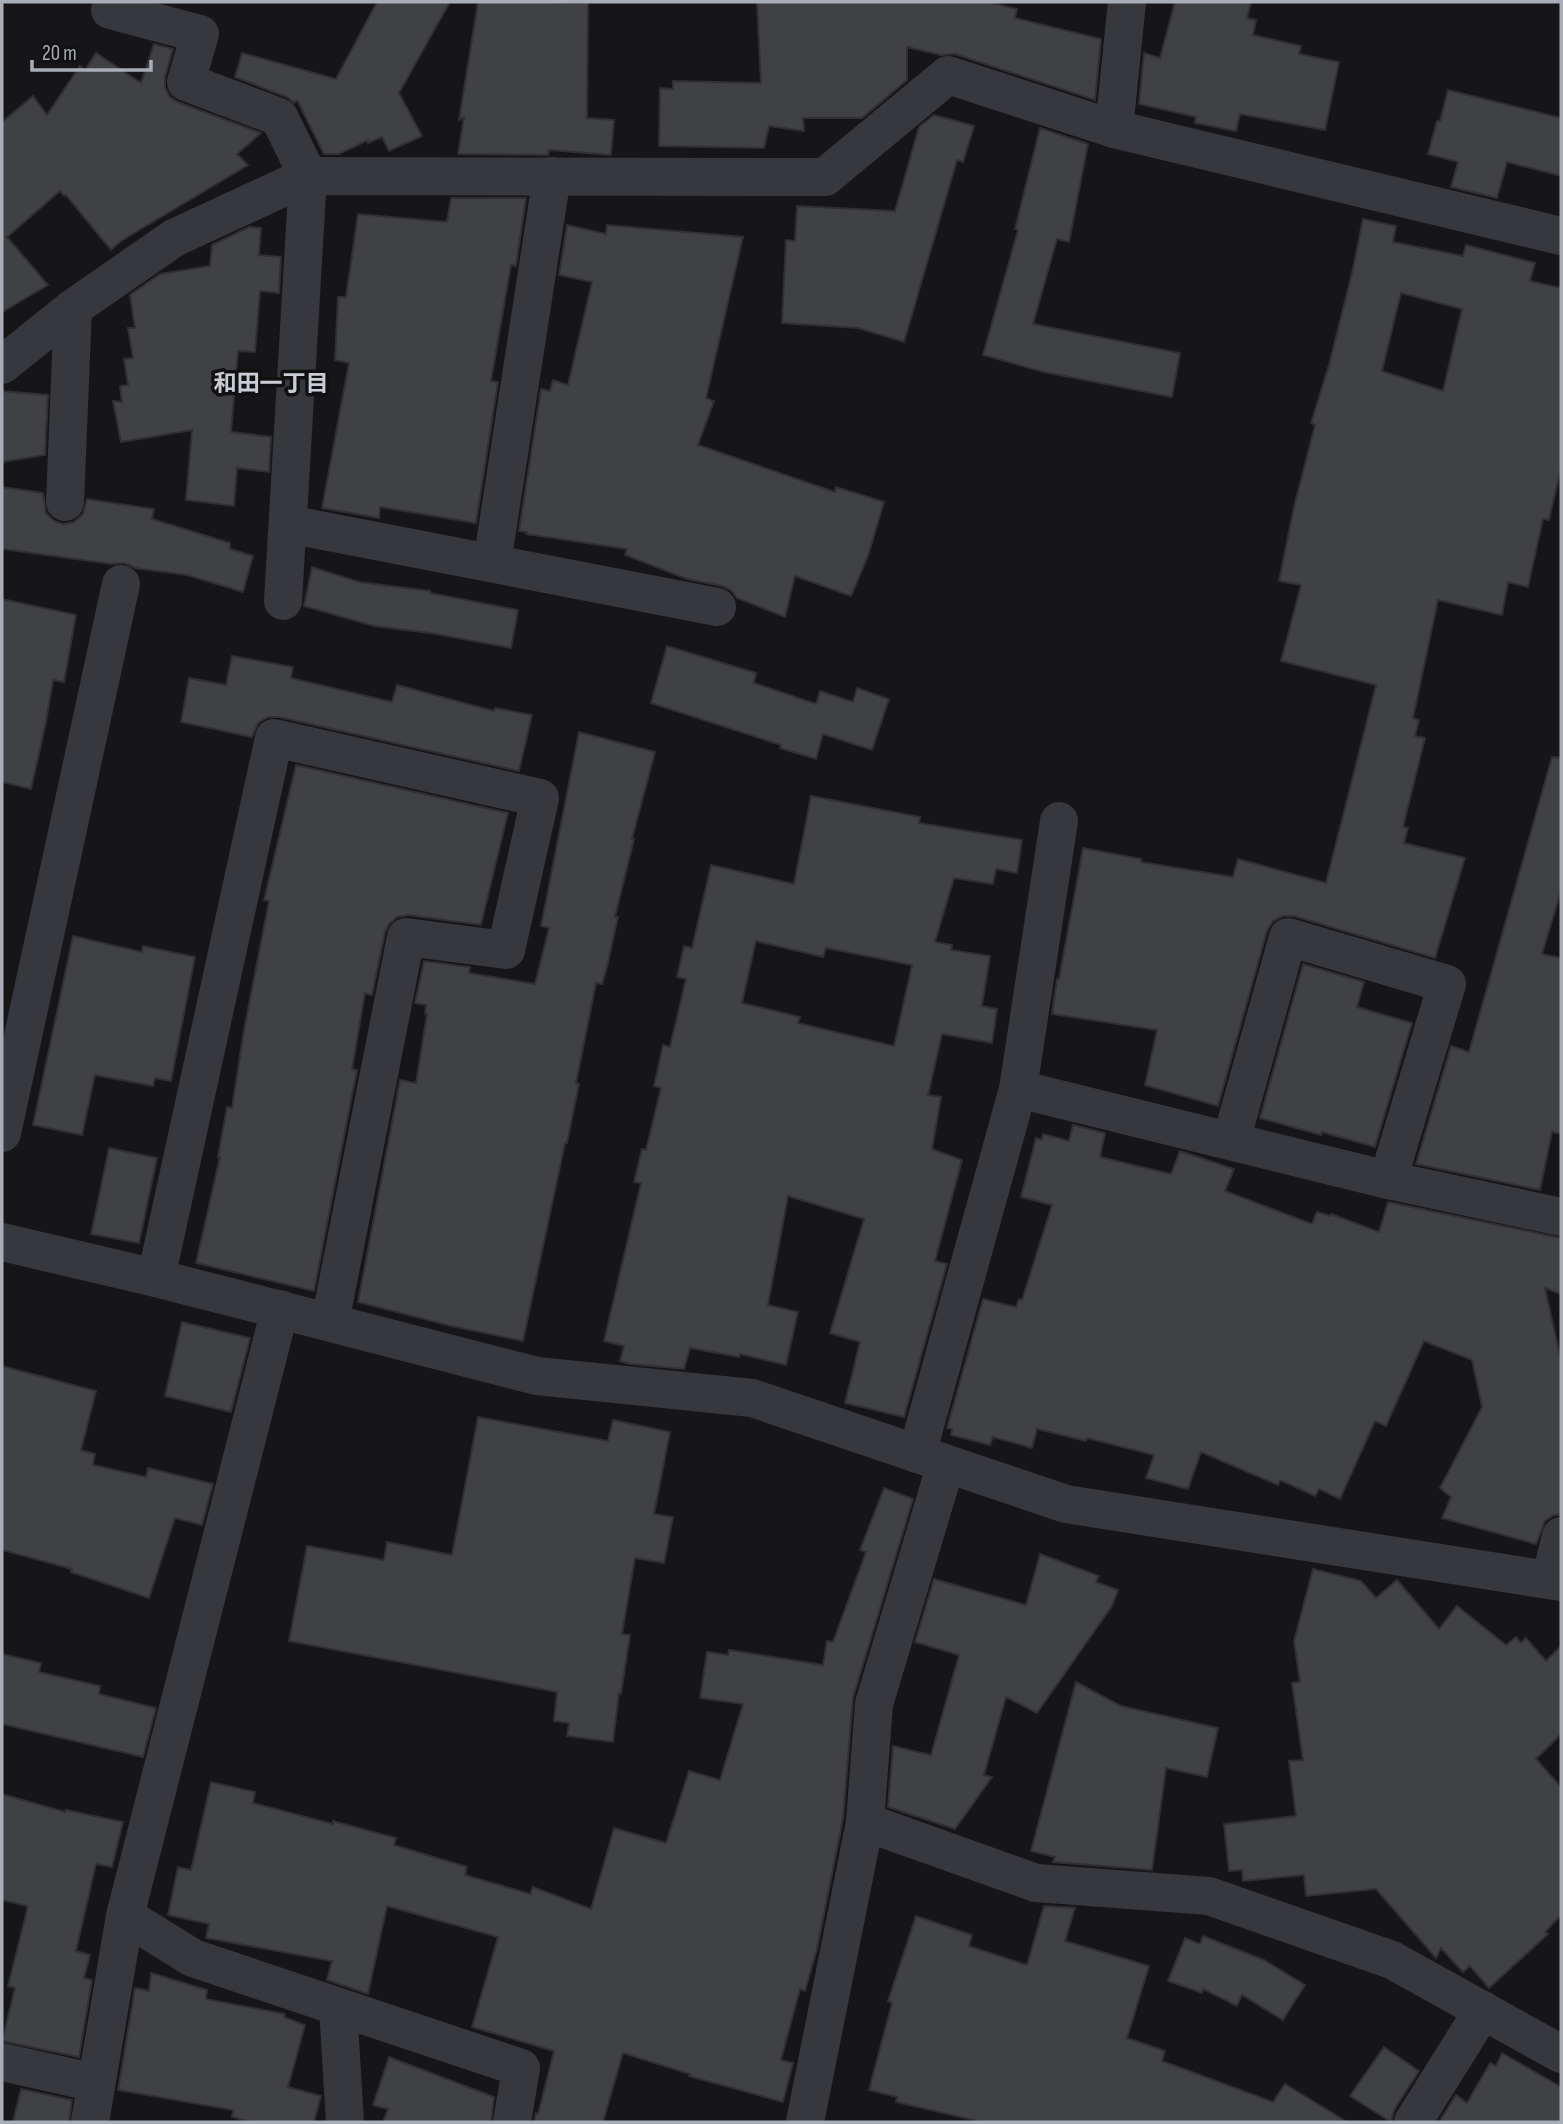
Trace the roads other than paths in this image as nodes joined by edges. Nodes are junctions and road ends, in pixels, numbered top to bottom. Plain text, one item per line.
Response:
1 (1127, 2) edge
2 (110, 10) dead end
3 (1114, 129) junction
4 (308, 176) junction
5 (552, 176) junction
6 (1561, 236) edge
7 (73, 308) junction
8 (2, 365) edge
9 (65, 502) dead end
10 (288, 524) junction
11 (492, 563) junction
12 (121, 584) dead end
13 (283, 601) dead end
14 (717, 607) dead end
15 (1059, 821) dead end
16 (1018, 1089) junction
17 (2, 1133) edge
18 (1231, 1142) junction
19 (1388, 1180) junction
20 (1561, 1217) edge
21 (2, 1242) edge
22 (156, 1278) junction
23 (280, 1309) junction
24 (330, 1322) junction
25 (931, 1459) junction
26 (1561, 1536) edge
27 (1556, 1581) edge
28 (865, 1822) junction
29 (125, 1916) junction
30 (338, 2007) junction
31 (1483, 2010) junction
32 (1561, 2054) edge
33 (2, 2062) edge
34 (96, 2083) junction
35 (90, 2122) edge
36 (345, 2122) edge
37 (512, 2122) edge
38 (805, 2122) edge
39 (1413, 2122) edge

1 - 3 street
2 - 4 street
3 - 5 street
3 - 6 street
4 - 5 street
4 - 7 street
4 - 10 street
5 - 11 street
7 - 8 street
7 - 9 street
10 - 11 street
10 - 13 street
11 - 14 street
12 - 17 street
15 - 16 street
16 - 18 street
16 - 25 street
18 - 19 street
18 - 19 street
19 - 20 street
21 - 22 street
22 - 23 street
22 - 24 street
23 - 24 street
23 - 29 street
24 - 25 street
25 - 27 street
25 - 28 street
26 - 27 street
28 - 31 street
28 - 38 street
29 - 30 street
29 - 34 street
30 - 36 street
30 - 37 street
31 - 32 street
31 - 39 street
33 - 34 street
34 - 35 street

